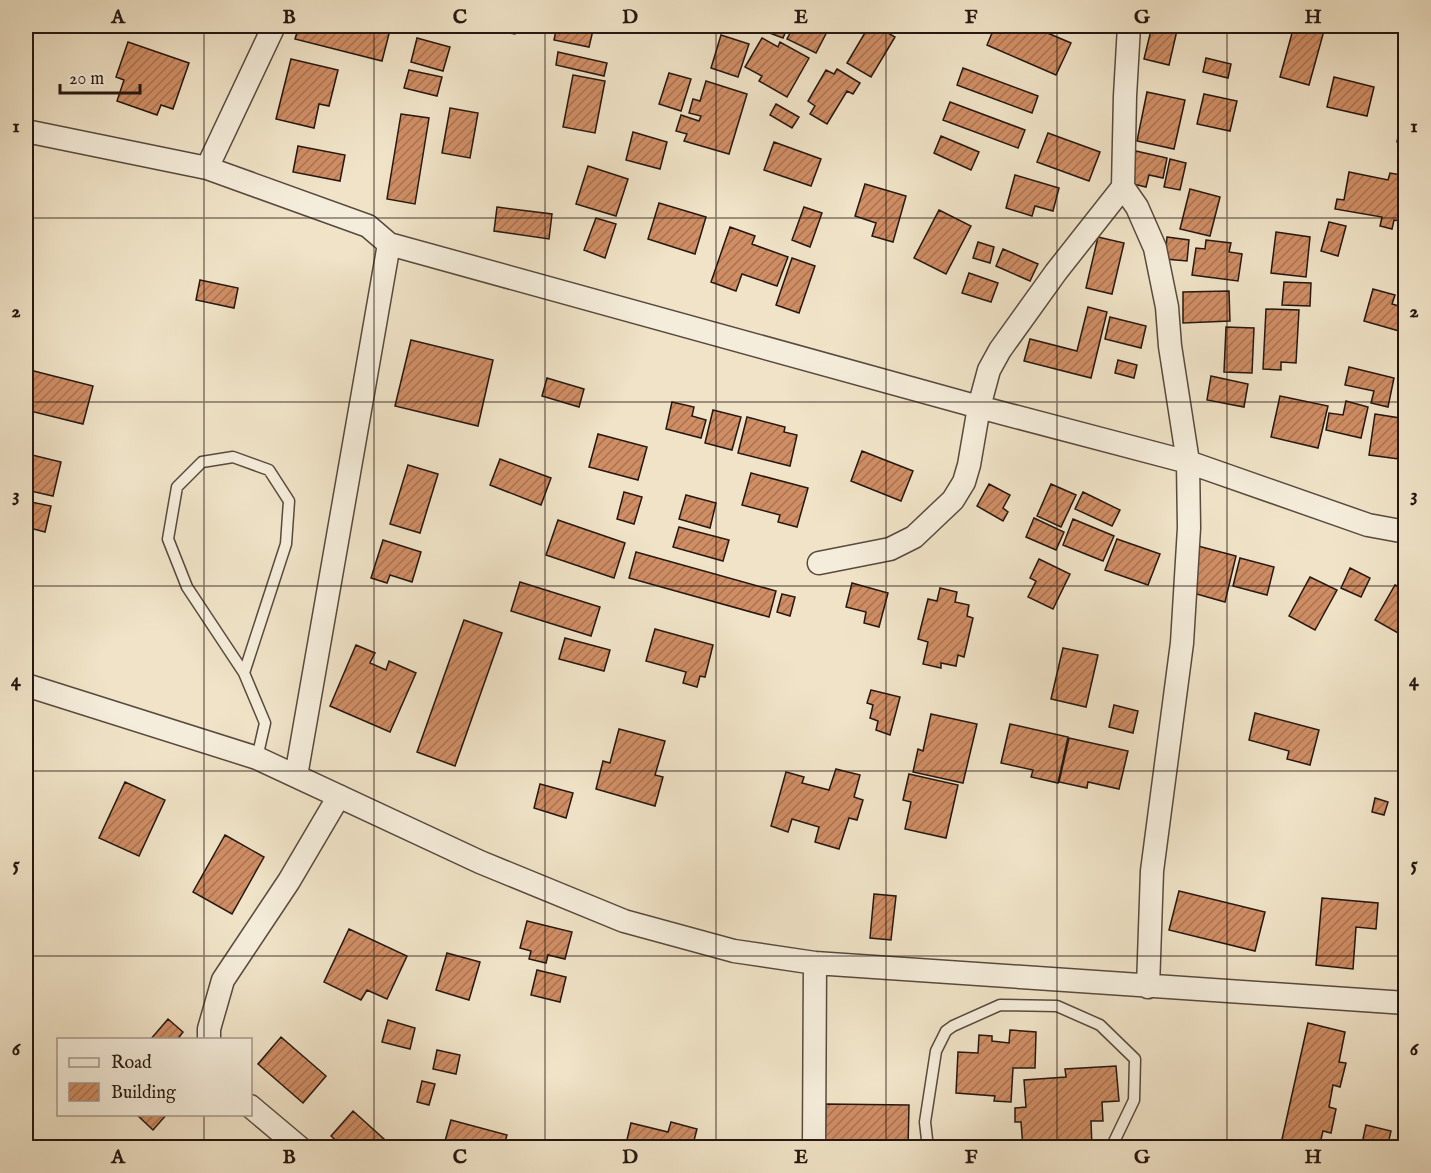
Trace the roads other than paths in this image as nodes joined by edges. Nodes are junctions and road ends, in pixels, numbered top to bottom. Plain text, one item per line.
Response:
1 (274, 26) edge
2 (1124, 26) edge
3 (26, 131) edge
4 (207, 168) junction
5 (1123, 187) junction
6 (389, 244) junction
7 (980, 407) junction
8 (1188, 462) junction
9 (1406, 532) edge
10 (819, 562) dead end
11 (244, 673) junction
12 (26, 685) edge
13 (257, 758) junction
14 (296, 776) junction
15 (339, 796) junction
16 (814, 963) junction
17 (1148, 987) junction
18 (1406, 1004) edge
19 (209, 1038) edge
20 (252, 1108) edge
21 (300, 1148) edge
22 (814, 1148) edge
23 (928, 1148) edge
24 (1111, 1148) edge

1 - 4 street
2 - 5 street
3 - 4 street
4 - 6 street
5 - 7 street
5 - 8 street
6 - 7 street
6 - 14 street
7 - 8 street
7 - 10 street
8 - 9 street
8 - 17 street
11 - 11 lane
11 - 13 lane
12 - 13 street
13 - 14 street
14 - 15 street
15 - 16 street
15 - 19 street
16 - 17 street
16 - 22 street
17 - 18 street
20 - 21 street
23 - 24 lane

